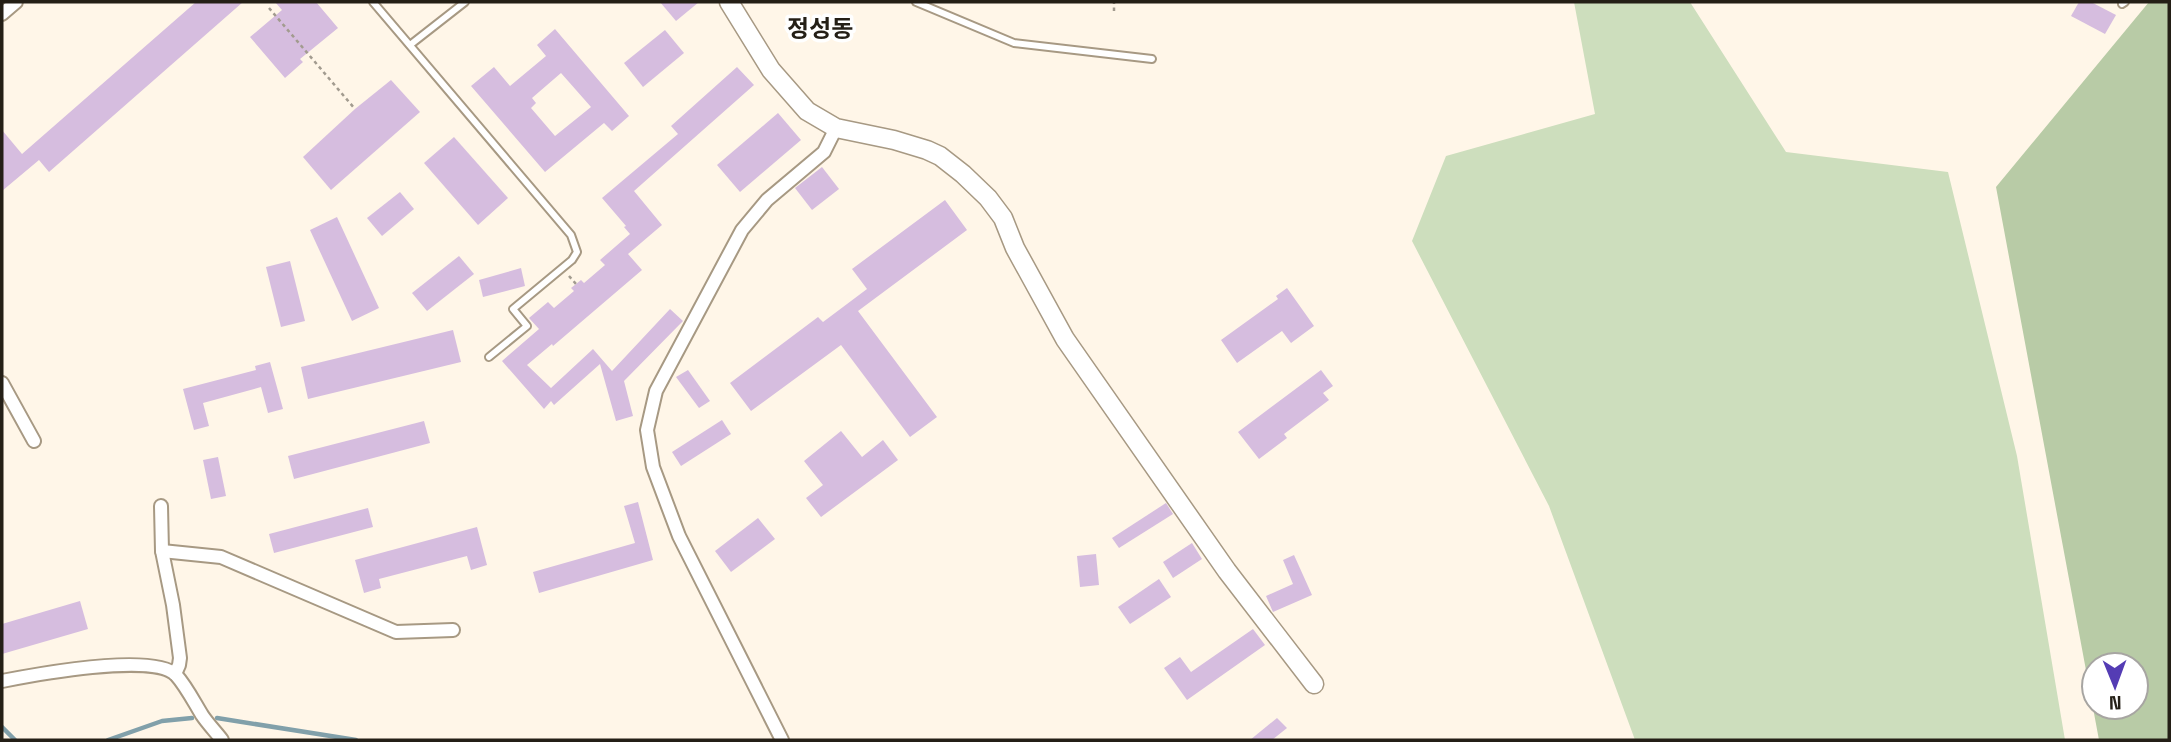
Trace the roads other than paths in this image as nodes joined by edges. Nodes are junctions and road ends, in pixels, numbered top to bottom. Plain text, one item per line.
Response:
1 (16, 2) edge
2 (373, 2) edge
3 (465, 2) edge
4 (729, 2) edge
5 (916, 2) edge
6 (2, 14) edge
7 (410, 45) junction
8 (1152, 59) dead end
9 (836, 128) junction
10 (489, 357) dead end
11 (2, 383) edge
12 (34, 441) dead end
13 (161, 506) dead end
14 (162, 551) junction
15 (453, 630) dead end
16 (175, 674) junction
17 (2, 681) edge
18 (1314, 684) dead end
19 (222, 740) edge
20 (782, 740) edge

1 - 6 street
2 - 7 lane
3 - 7 lane
4 - 9 street
5 - 8 lane
7 - 10 lane
9 - 18 street
9 - 20 street
11 - 12 street
13 - 14 street
14 - 15 street
14 - 16 street
16 - 17 street
16 - 19 street

